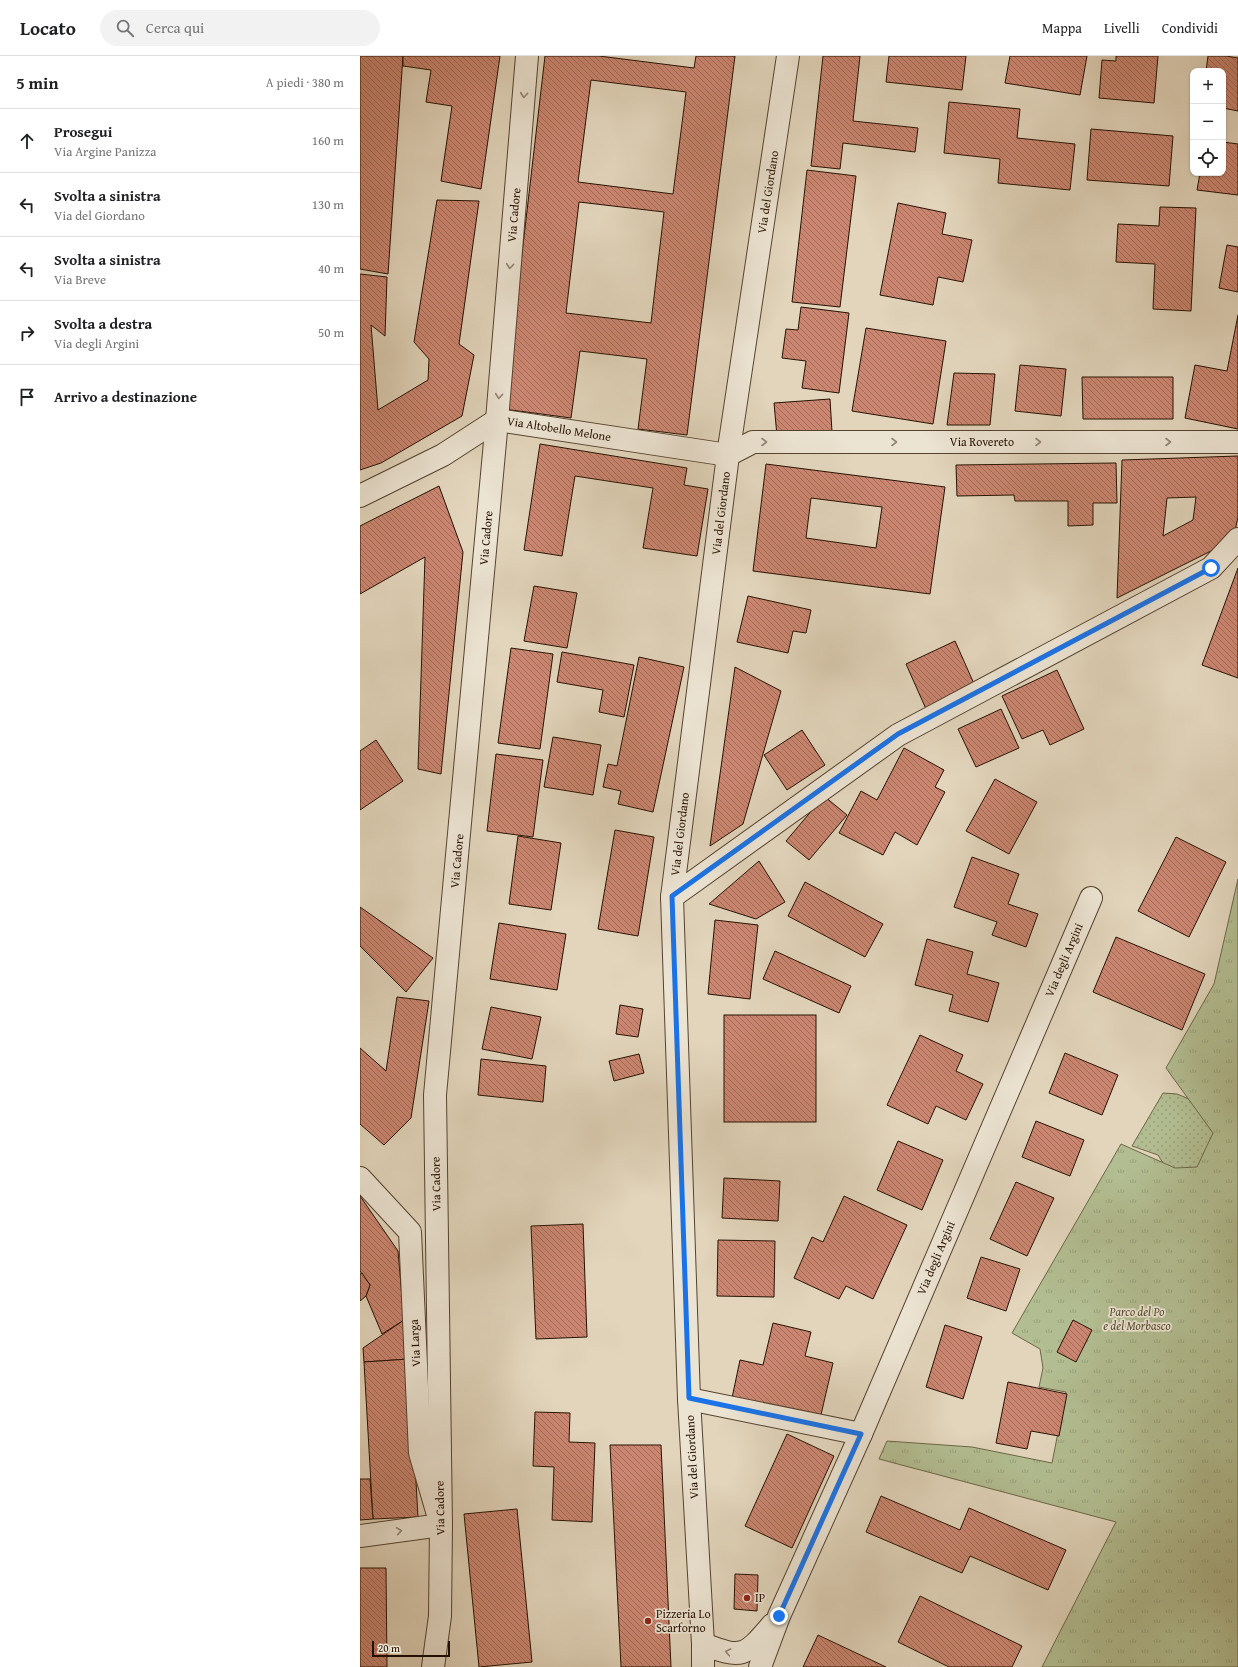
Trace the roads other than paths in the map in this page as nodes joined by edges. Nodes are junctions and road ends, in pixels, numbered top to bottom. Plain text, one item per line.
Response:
1 (527, 56) edge
2 (788, 56) edge
3 (497, 420) junction
4 (1238, 442) edge
5 (728, 455) junction
6 (360, 496) edge
7 (1238, 539) edge
8 (672, 896) junction
9 (1091, 898) dead end
10 (360, 1178) edge
11 (689, 1398) junction
12 (861, 1434) junction
13 (441, 1525) junction
14 (360, 1536) edge
15 (440, 1616) junction
16 (779, 1616) junction
17 (703, 1644) junction
18 (433, 1667) edge
19 (442, 1667) edge
20 (702, 1667) edge
21 (760, 1667) edge

1 -> 3 street, Via Cadore
2 - 5 street, Via del Giordano
3 - 5 street, Via Altobello Melone
3 - 6 street, Via Altobello Melone
3 - 13 street, Via Cadore
5 -> 4 street, Via Rovereto
5 - 8 street, Via del Giordano
7 - 8 street
8 - 11 street, Via del Giordano
9 - 12 street, Via degli Argini
10 - 13 street, Via Larga
11 - 12 street
11 - 17 street, Via del Giordano
12 - 16 street, Via degli Argini
14 -> 13 street
13 - 15 street, Via Cadore
15 - 18 street, Via Cadore
15 - 19 street
16 -> 17 street, Via degli Argini
16 - 21 street, Via degli Argini
17 - 20 street, Via del Giordano

